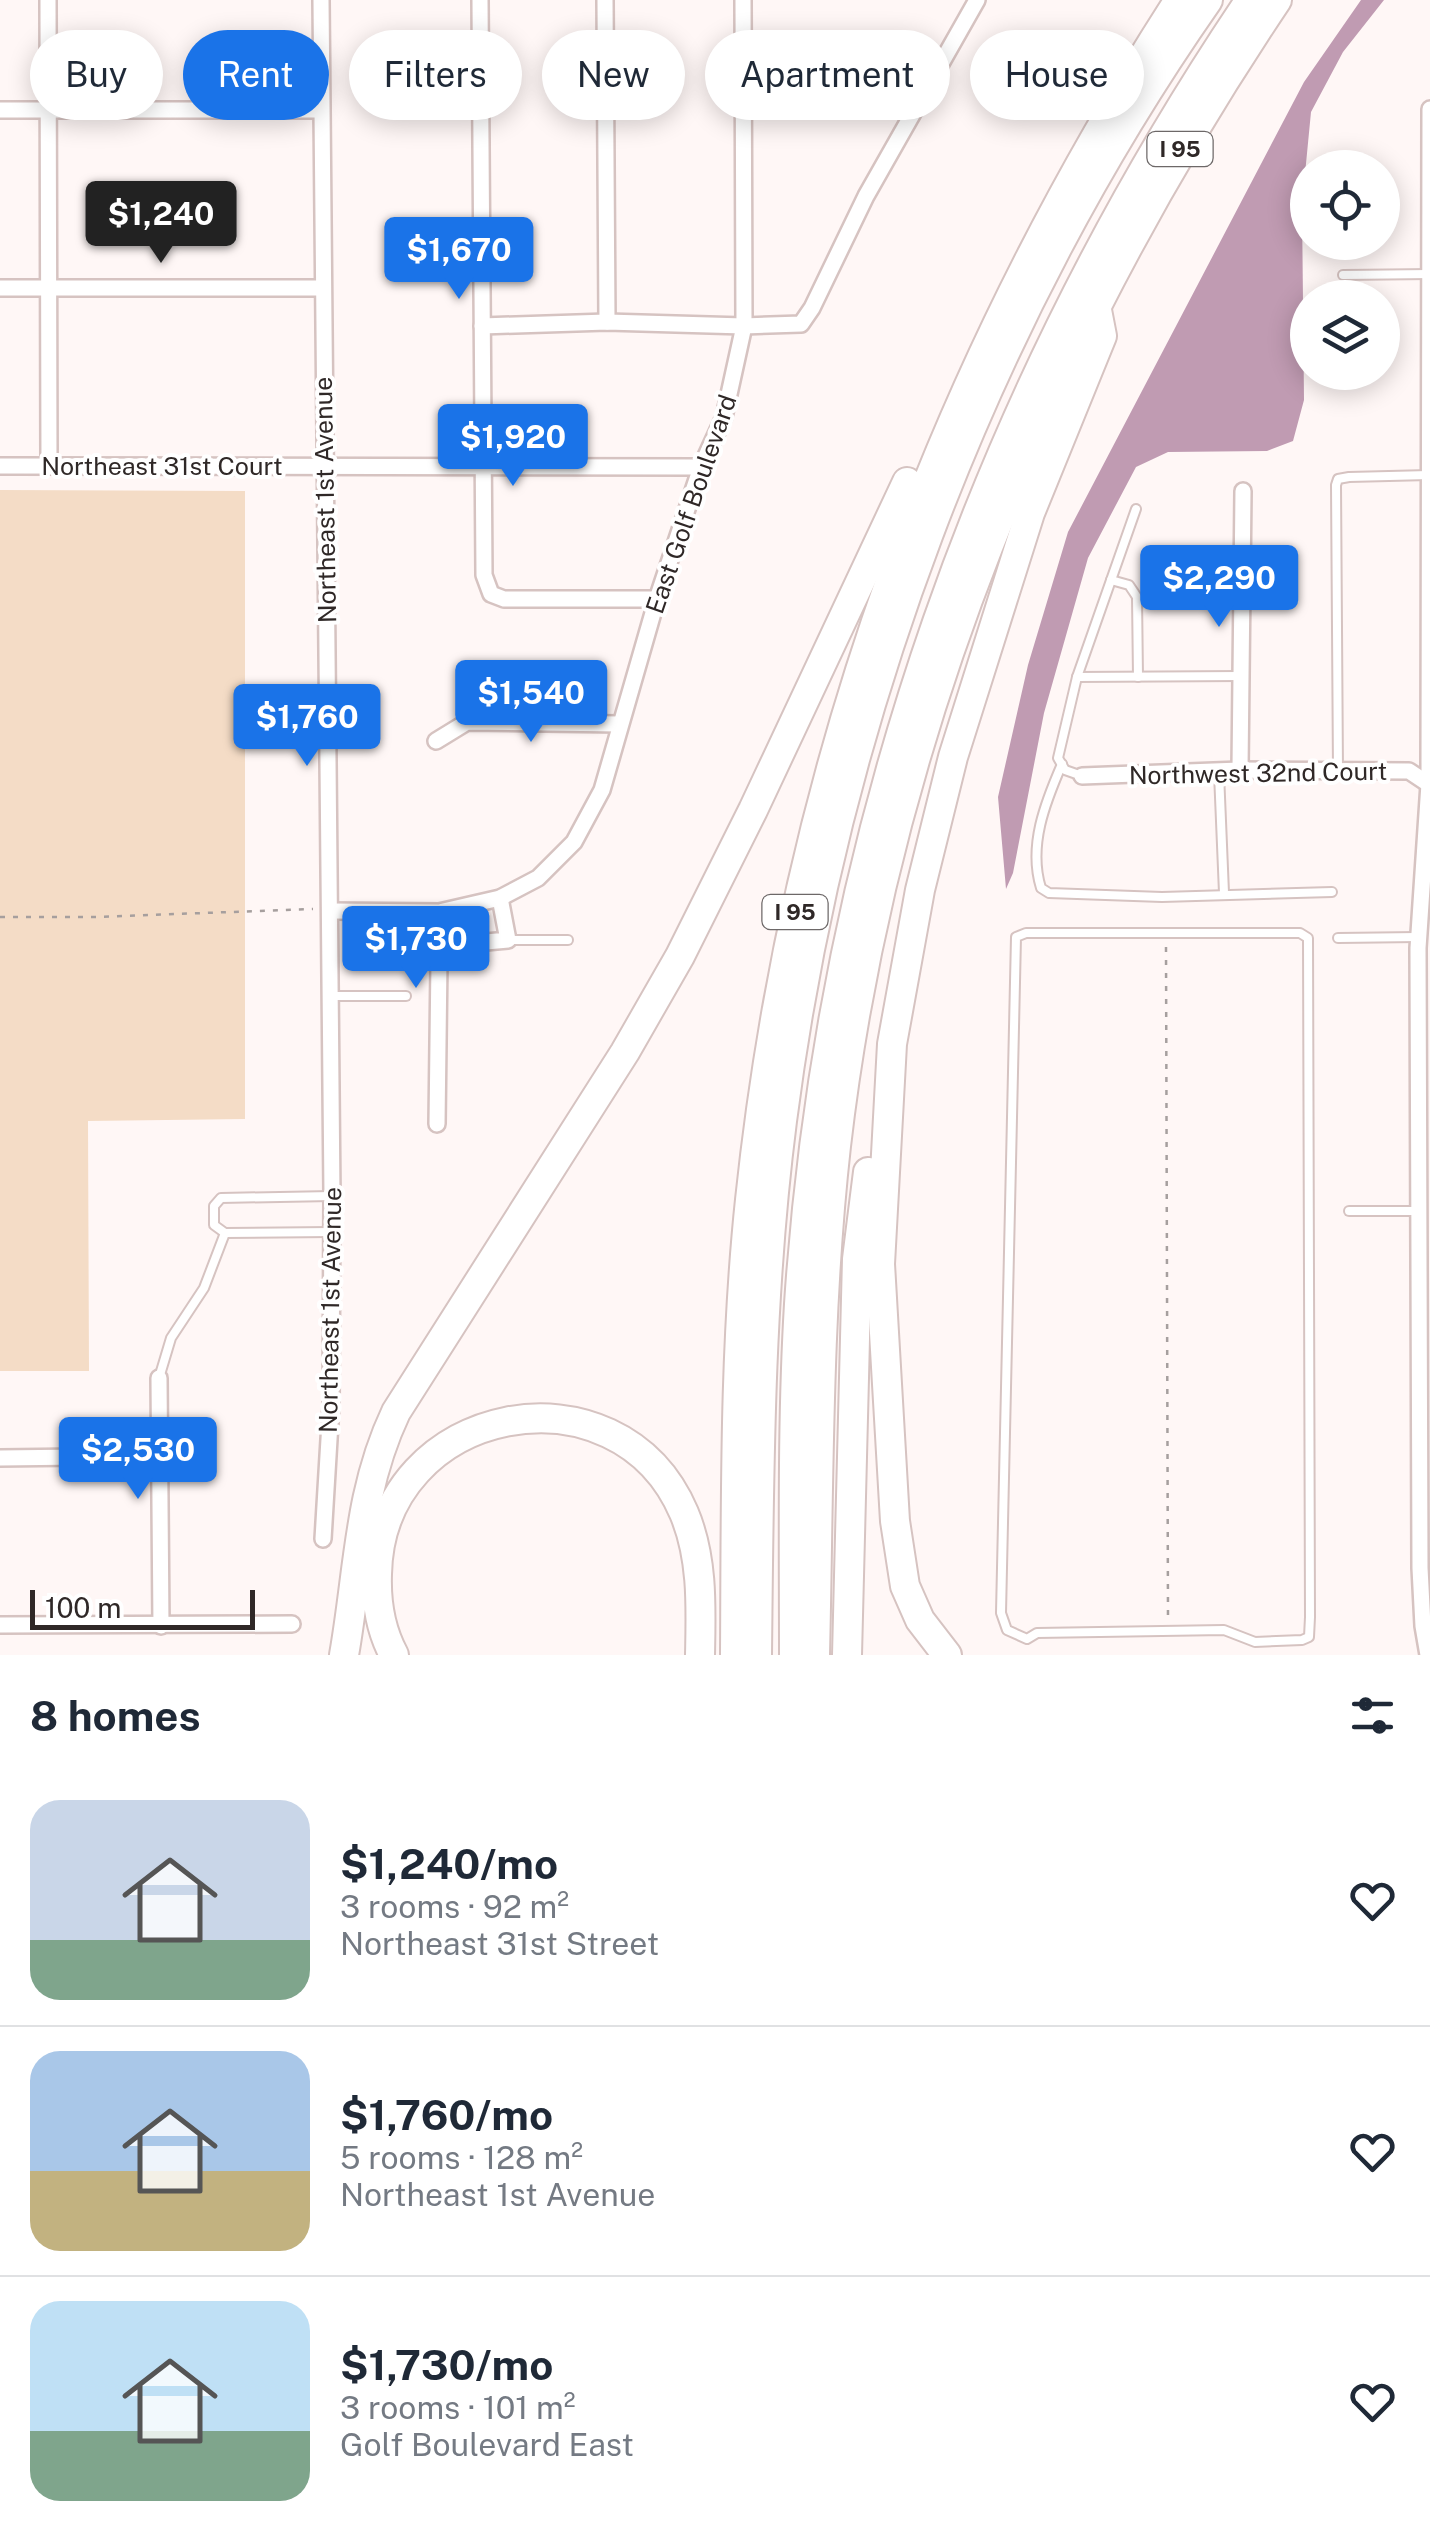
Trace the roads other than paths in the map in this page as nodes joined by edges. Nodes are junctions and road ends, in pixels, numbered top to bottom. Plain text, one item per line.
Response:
1 (48, 0) edge
2 (320, 0) edge
3 (480, 0) edge
4 (605, 0) edge
5 (743, 0) edge
6 (977, 0) edge
7 (1179, 0) edge
8 (1208, 0) edge
9 (1250, 0) edge
10 (1278, 0) edge
11 (48, 30) edge
12 (320, 30) edge
13 (0, 110) edge
14 (30, 110) edge
15 (1430, 110) edge
16 (48, 120) edge
17 (320, 120) edge
18 (1051, 214) junction
19 (1430, 274) edge
20 (1343, 275) dead end
21 (0, 288) edge
22 (50, 288) junction
23 (322, 288) junction
24 (1096, 306) junction
25 (607, 322) junction
26 (482, 326) junction
27 (744, 326) junction
28 (324, 465) junction
29 (0, 466) edge
30 (49, 466) junction
31 (483, 466) junction
32 (701, 467) junction
33 (1430, 479) edge
34 (1243, 491) dead end
35 (1136, 509) dead end
36 (1112, 580) junction
37 (657, 599) junction
38 (1241, 676) junction
39 (1077, 677) junction
40 (1138, 677) junction
41 (619, 724) junction
42 (436, 741) dead end
43 (1062, 764) junction
44 (1240, 770) junction
45 (1219, 771) junction
46 (1338, 771) junction
47 (1082, 776) joint
48 (1429, 784) edge
49 (1332, 892) dead end
50 (1426, 892) edge
51 (1224, 893) junction
52 (500, 898) junction
53 (331, 911) junction
54 (1338, 938) dead end
55 (508, 940) junction
56 (568, 940) dead end
57 (1422, 945) edge
58 (331, 996) junction
59 (406, 996) dead end
60 (892, 1044) junction
61 (437, 1124) dead end
62 (1425, 1188) edge
63 (332, 1196) junction
64 (1348, 1211) dead end
65 (1420, 1211) junction
66 (331, 1232) junction
67 (224, 1234) junction
68 (159, 1378) joint
69 (1425, 1444) edge
70 (160, 1456) junction
71 (0, 1458) edge
72 (323, 1540) dead end
73 (1425, 1568) edge
74 (353, 1606) junction
75 (292, 1624) dead end
76 (0, 1626) edge
77 (161, 1626) junction
78 (1255, 1642) junction
79 (344, 1655) edge
80 (356, 1655) edge
81 (394, 1655) edge
82 (700, 1655) edge
83 (735, 1655) edge
84 (757, 1655) edge
85 (794, 1655) edge
86 (815, 1655) edge
87 (847, 1655) edge
88 (946, 1655) edge
89 (1254, 1655) edge
90 (1428, 1655) edge

1 - 11 street
2 - 12 street, Northeast 1st Avenue
3 - 26 street
4 - 25 street
5 - 27 street, East Golf Boulevard
6 - 27 street
7 - 18 highway, I 95
8 - 84 highway
9 - 85 highway
10 - 24 highway, I 95
13 - 14 street
15 - 19 street
16 - 22 street
17 - 23 street, Northeast 1st Avenue
18 - 74 highway
18 - 83 highway, I 95
19 - 20 lane
19 - 33 street
21 - 22 street
22 - 23 street
22 - 30 street
23 - 28 street, Northeast 1st Avenue
24 - 60 highway
24 - 86 highway, I 95
25 - 26 street
25 - 27 street
26 - 31 street
27 - 32 street, East Golf Boulevard
28 - 30 street, Northeast 31st Court
28 - 31 street, Northeast 31st Court
28 - 53 street, Northeast 1st Avenue
29 - 30 street, Northeast 31st Court
31 - 32 street, Northeast 31st Court
31 - 37 street
32 - 37 street, East Golf Boulevard
33 - 46 lane
33 - 48 street
34 - 38 street
35 - 36 lane
36 - 39 lane
36 - 40 lane
37 - 41 street, East Golf Boulevard
38 - 40 lane
38 - 44 street
39 - 40 lane
39 - 43 lane
41 - 42 street
41 - 52 street, East Golf Boulevard
43 - 47 lane
43 - 51 lane
44 - 45 street, Northwest 32nd Court
44 - 46 street, Northwest 32nd Court
45 - 47 street, Northwest 32nd Court
45 - 51 lane
46 - 48 street, Northwest 32nd Court
48 - 50 street
49 - 51 lane
50 - 57 street
52 - 53 street, East Golf Boulevard
52 - 55 street
53 - 58 street, Northeast 1st Avenue
54 - 57 lane
55 - 56 lane
55 - 61 street
57 - 62 street
58 - 59 lane
58 - 63 street, Northeast 1st Avenue
60 - 87 highway
60 - 88 highway
62 - 65 street
63 - 66 street, Northeast 1st Avenue
63 - 67 lane
64 - 65 lane
65 - 69 street
66 - 67 lane
66 - 72 street, Northeast 1st Avenue
67 - 68 lane
68 - 70 street
69 - 73 street
70 - 71 street
70 - 77 street
73 - 90 street
74 - 79 highway
74 - 80 highway
75 - 77 street
76 - 77 street
78 - 78 lane
78 - 89 lane
81 - 82 highway

